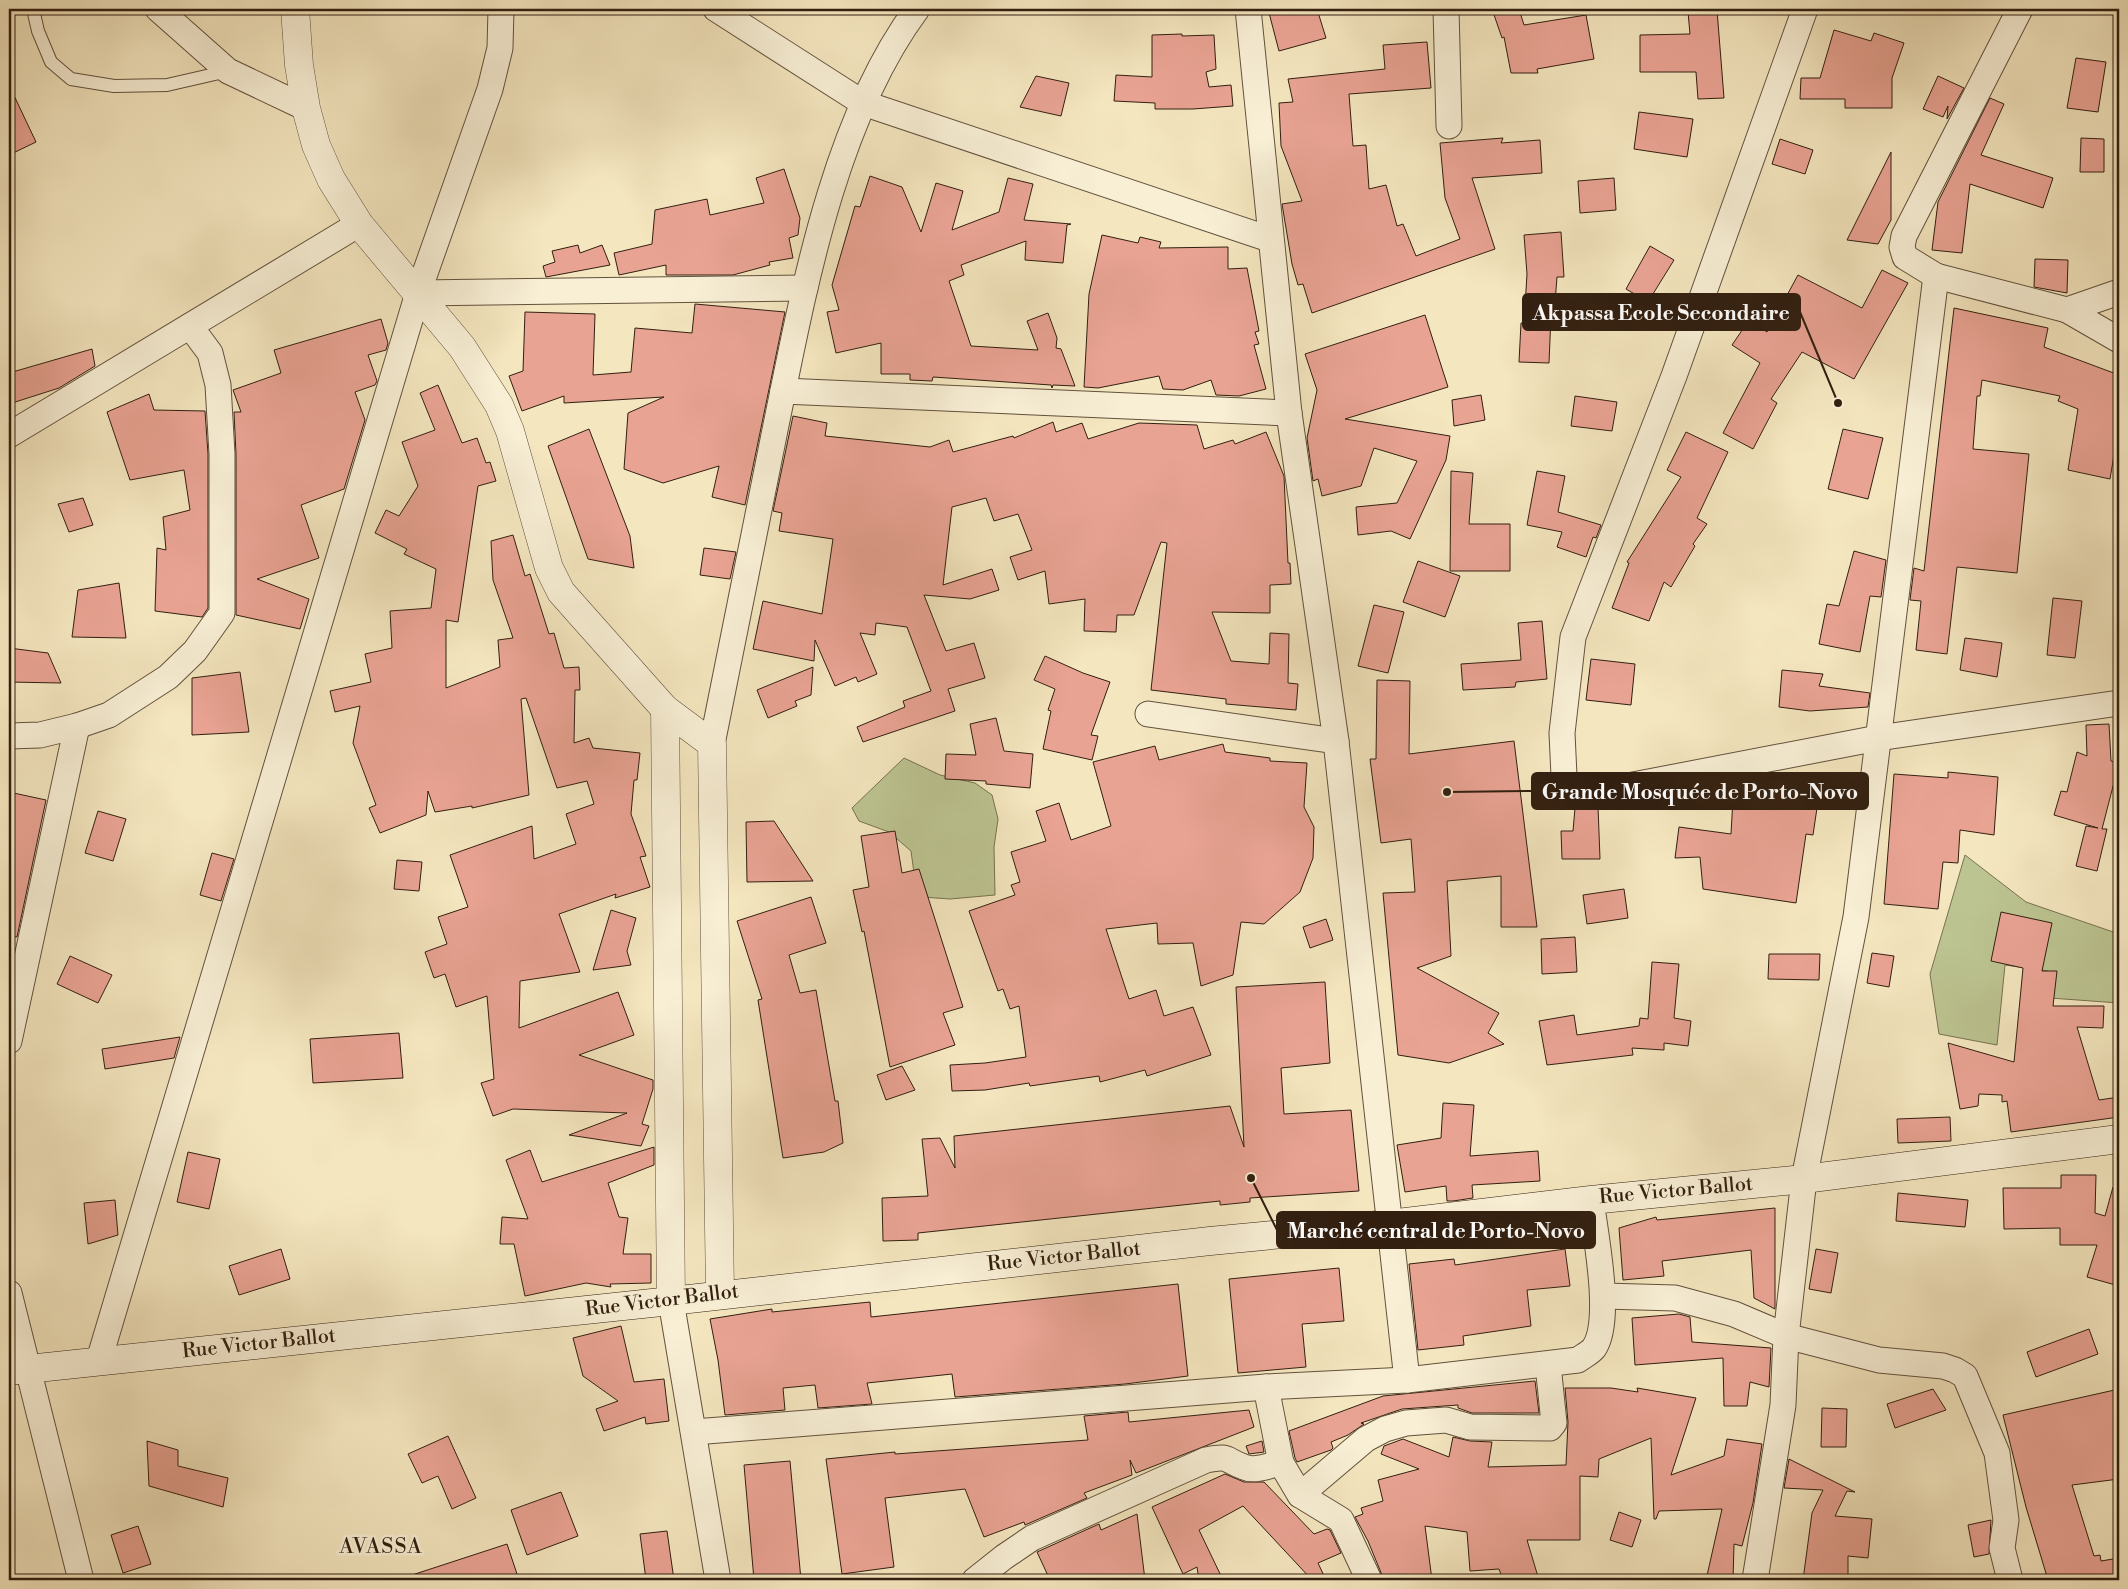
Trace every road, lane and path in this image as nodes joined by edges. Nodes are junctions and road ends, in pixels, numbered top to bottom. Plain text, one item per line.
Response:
1 (33, 9) edge
2 (158, 9) edge
3 (295, 9) edge
4 (500, 9) edge
5 (716, 9) edge
6 (918, 9) edge
7 (1248, 9) edge
8 (1446, 9) edge
9 (1805, 9) edge
10 (2020, 9) edge
11 (228, 71) junction
12 (863, 103) junction
13 (306, 108) junction
14 (1449, 126) dead end
15 (359, 224) junction
16 (1270, 239) junction
17 (1936, 276) junction
18 (806, 288) junction
19 (2119, 292) edge
20 (418, 293) junction
21 (2067, 310) junction
22 (190, 326) junction
23 (2119, 340) edge
24 (783, 391) junction
25 (1288, 413) junction
26 (9, 435) edge
27 (2119, 703) edge
28 (665, 709) junction
29 (1148, 714) dead end
30 (77, 726) junction
31 (9, 736) edge
32 (1878, 738) junction
33 (1336, 741) junction
34 (712, 744) junction
35 (9, 1041) edge
36 (2119, 1139) edge
37 (1804, 1179) junction
38 (1591, 1200) junction
39 (1389, 1224) junction
40 (9, 1294) edge
41 (720, 1294) junction
42 (1603, 1296) junction
43 (671, 1301) junction
44 (1786, 1336) junction
45 (99, 1360) junction
46 (1548, 1365) junction
47 (19, 1370) edge
48 (1407, 1380) junction
49 (1266, 1387) junction
50 (694, 1432) junction
51 (1280, 1463) junction
52 (1300, 1495) junction
53 (80, 1580) edge
54 (718, 1580) edge
55 (974, 1580) edge
56 (1369, 1580) edge
57 (1755, 1580) edge
58 (2010, 1580) edge

1 - 11 lane
2 - 11 street
3 - 13 main road
4 - 20 street
5 - 12 street
6 - 12 street
7 - 16 street
8 - 14 street
9 - 32 street
10 - 17 street
11 - 13 street
12 - 16 street
12 - 18 street
13 - 15 main road
15 - 20 main road
15 - 22 street
16 - 25 street
17 - 21 street
17 - 32 street
18 - 20 street
18 - 24 street
19 - 21 street
20 - 28 main road
20 - 45 street
21 - 23 street
22 - 26 street
22 - 30 street
24 - 25 street
24 - 34 street
25 - 33 street
27 - 32 street
28 - 34 main road
28 - 43 main road
29 - 33 street
30 - 31 street
30 - 35 street
32 - 37 street
33 - 39 street
34 - 41 main road
36 - 37 main road, Rue Victor Ballot
37 - 38 main road, Rue Victor Ballot
37 - 44 street
38 - 39 main road, Rue Victor Ballot
38 - 42 street
39 - 41 main road, Rue Victor Ballot
39 - 48 street
40 - 47 street
41 - 43 main road, Rue Victor Ballot
42 - 44 street
42 - 46 street
43 - 45 main road, Rue Victor Ballot
43 - 50 street
44 - 57 street
44 - 58 street
45 - 47 main road, Rue Victor Ballot
46 - 48 street
46 - 52 street
47 - 53 street
48 - 49 street
49 - 50 street
49 - 51 street
50 - 54 street
51 - 52 street
51 - 55 street
52 - 56 street

